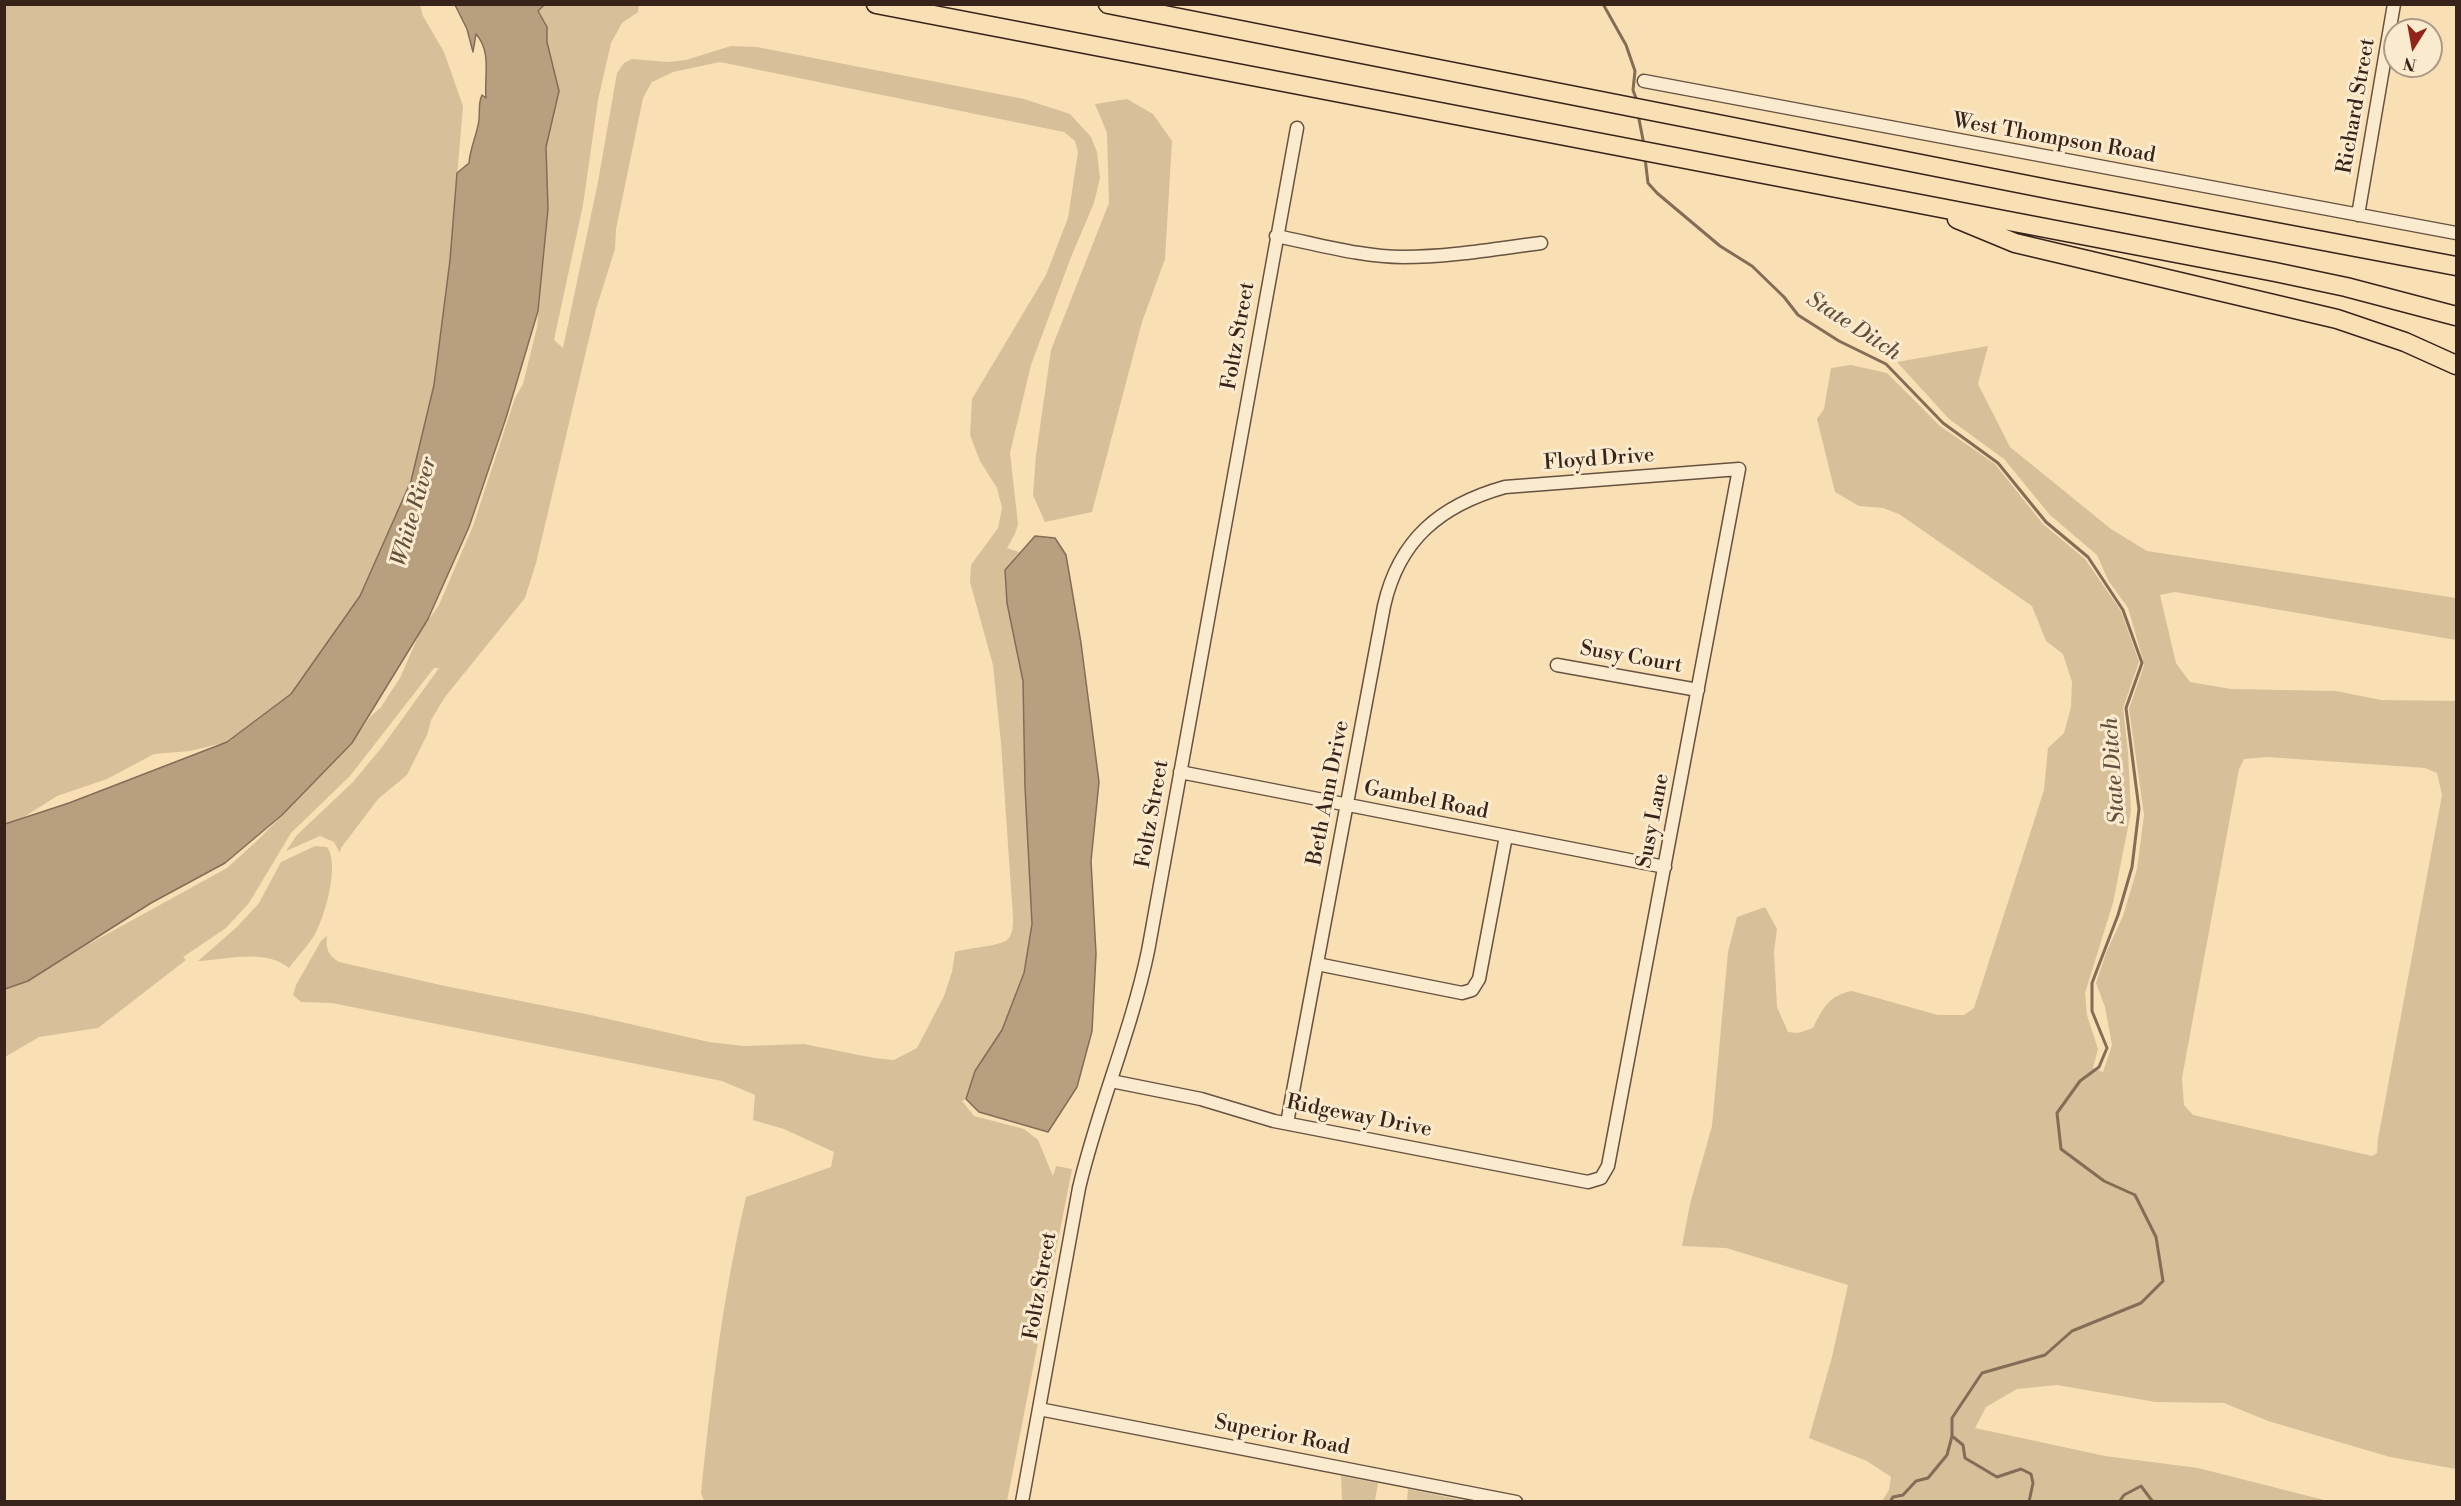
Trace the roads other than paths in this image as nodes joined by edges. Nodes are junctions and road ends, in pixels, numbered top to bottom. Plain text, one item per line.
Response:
1 (876, 4) edge
2 (1108, 4) edge
3 (2394, 4) edge
4 (1644, 81) dead end
5 (1297, 128) dead end
6 (1922, 204) junction
7 (2358, 215) junction
8 (2457, 233) edge
9 (1276, 236) junction
10 (1541, 243) dead end
11 (2457, 266) edge
12 (2457, 316) edge
13 (2457, 365) edge
14 (1739, 469) joint
15 (1465, 501) joint
16 (1557, 665) dead end
17 (1698, 690) junction
18 (1180, 772) junction
19 (1347, 805) junction
20 (1506, 836) junction
21 (1665, 867) junction
22 (1317, 964) junction
23 (1111, 1081) junction
24 (1287, 1123) junction
25 (1601, 1178) joint
26 (1039, 1409) junction
27 (1022, 1502) edge
28 (1516, 1502) edge

1 - 6 highway
2 - 11 highway
3 - 7 street, Richard Street
4 - 7 street, West Thompson Road
5 - 9 street, Foltz Street
6 - 12 highway
6 - 13 highway
7 - 8 street, West Thompson Road
9 - 10 street
9 - 18 street, Foltz Street
14 - 15 street, Floyd Drive
14 - 17 street, Susy Lane
15 - 19 street, Beth Ann Drive
16 - 17 street, Susy Court
17 - 21 street, Susy Lane
18 - 19 street, Gambel Road
18 - 23 street, Foltz Street
19 - 20 street, Gambel Road
19 - 22 street, Beth Ann Drive
20 - 21 street, Gambel Road
20 - 22 street
21 - 25 street, Susy Lane
22 - 24 street, Beth Ann Drive
23 - 24 street, Ridgeway Drive
23 - 26 street, Foltz Street
24 - 25 street, Ridgeway Drive
26 - 27 street, Foltz Street
26 - 28 street, Superior Road

